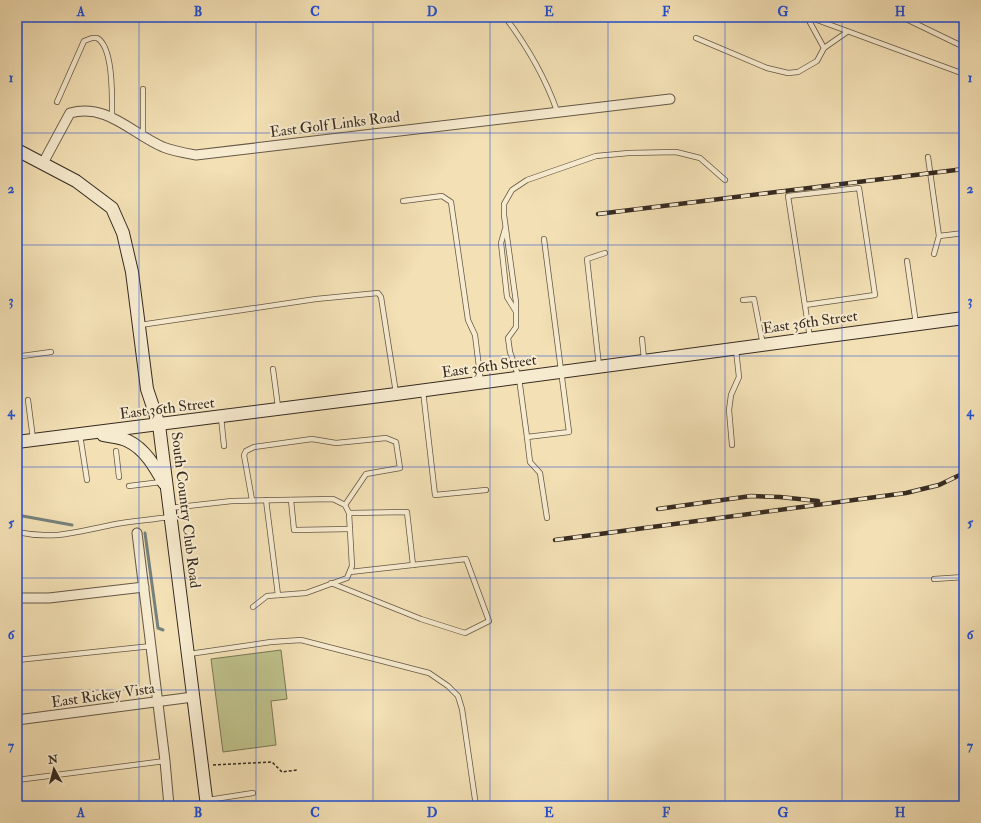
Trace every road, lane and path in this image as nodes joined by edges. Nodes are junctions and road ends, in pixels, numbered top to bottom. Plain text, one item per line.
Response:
1 (505, 17) edge
2 (808, 17) edge
3 (902, 17) edge
4 (847, 32) junction
5 (696, 38) dead end
6 (964, 47) edge
7 (824, 48) junction
8 (964, 74) edge
9 (143, 89) dead end
10 (670, 99) dead end
11 (57, 102) dead end
12 (557, 111) junction
13 (112, 118) junction
14 (144, 137) junction
15 (17, 150) edge
16 (928, 157) dead end
17 (43, 163) junction
18 (725, 180) dead end
19 (403, 202) dead end
20 (506, 226) junction
21 (964, 233) edge
22 (939, 236) junction
23 (544, 239) dead end
24 (605, 253) dead end
25 (934, 254) dead end
26 (907, 260) dead end
27 (743, 300) dead end
28 (805, 305) junction
29 (516, 312) junction
30 (964, 318) edge
31 (916, 324) junction
32 (138, 325) junction
33 (810, 338) junction
34 (642, 339) dead end
35 (763, 345) junction
36 (736, 348) junction
37 (51, 352) dead end
38 (22, 356) dead end
39 (644, 361) junction
40 (599, 367) junction
41 (273, 369) dead end
42 (561, 372) junction
43 (519, 378) junction
44 (481, 383) junction
45 (423, 390) junction
46 (396, 394) junction
47 (28, 400) dead end
48 (278, 409) junction
49 (221, 417) junction
50 (159, 425) junction
51 (94, 433) junction
52 (80, 435) junction
53 (527, 438) junction
54 (34, 440) junction
55 (17, 442) edge
56 (732, 445) dead end
57 (224, 446) dead end
58 (116, 451) dead end
59 (119, 477) dead end
60 (87, 480) dead end
61 (165, 484) junction
62 (129, 486) dead end
63 (486, 490) dead end
64 (252, 500) junction
65 (266, 500) junction
66 (291, 500) junction
67 (344, 505) junction
68 (170, 512) junction
69 (350, 514) junction
70 (547, 518) dead end
71 (350, 529) junction
72 (17, 532) edge
73 (137, 533) dead end
74 (413, 565) junction
75 (350, 572) junction
76 (964, 577) edge
77 (934, 579) dead end
78 (331, 583) junction
79 (144, 586) junction
80 (278, 595) junction
81 (17, 598) edge
82 (253, 607) dead end
83 (152, 646) junction
84 (188, 654) junction
85 (17, 660) edge
86 (193, 697) junction
87 (158, 702) junction
88 (17, 720) edge
89 (165, 761) junction
90 (213, 765) dead end
91 (297, 770) dead end
92 (17, 780) edge
93 (253, 793) dead end
94 (207, 803) edge
95 (169, 806) edge
96 (476, 806) edge

1 - 12 lane
2 - 4 lane
2 - 7 lane
3 - 6 lane
4 - 7 lane
4 - 8 lane
5 - 7 lane
9 - 14 lane
10 - 12 street, East Golf Links Road
11 - 13 lane
12 - 14 street, East Golf Links Road
13 - 14 street, East Golf Links Road
13 - 17 street, East Golf Links Road
15 - 17 main road, South Country Club Road
16 - 22 lane
17 - 32 main road, South Country Club Road
18 - 20 lane
19 - 44 lane
20 - 29 lane
20 - 29 lane
21 - 22 lane
22 - 25 lane
23 - 42 lane
24 - 40 lane
26 - 31 lane
27 - 35 lane
28 - 28 lane
28 - 33 lane
29 - 43 lane
30 - 31 main road, East 36th Street
31 - 33 main road, East 36th Street
32 - 46 lane
32 - 50 main road, South Country Club Road
33 - 35 main road, East 36th Street
34 - 39 lane
35 - 36 main road, East 36th Street
36 - 39 main road, East 36th Street
36 - 56 lane
37 - 38 lane
39 - 40 main road, East 36th Street
40 - 42 main road, East 36th Street
41 - 48 lane
42 - 43 main road, East 36th Street
42 - 53 lane
43 - 44 main road, East 36th Street
43 - 53 lane
44 - 45 main road, East 36th Street
45 - 46 main road, East 36th Street
45 - 63 lane
46 - 48 main road, East 36th Street
47 - 54 lane
48 - 49 main road, East 36th Street
49 - 50 main road, East 36th Street
49 - 57 lane
50 - 51 main road, East 36th Street
50 - 61 main road, South Country Club Road
51 - 52 main road, East 36th Street
51 - 61 main road
52 - 54 main road, East 36th Street
52 - 60 lane
53 - 70 lane
54 - 55 main road, East 36th Street
58 - 59 lane
61 - 62 lane
61 - 68 main road, South Country Club Road
64 - 65 lane
64 - 67 lane
64 - 68 lane
65 - 66 lane
65 - 80 lane
66 - 67 lane
66 - 71 lane
67 - 69 lane
68 - 72 lane
68 - 84 main road, South Country Club Road
69 - 71 lane
69 - 74 lane
71 - 75 lane
73 - 79 street
74 - 75 lane
74 - 78 lane
75 - 78 lane
76 - 77 lane
78 - 80 lane
79 - 81 street
79 - 83 street
80 - 82 lane
83 - 85 lane
83 - 87 street
84 - 86 main road, South Country Club Road
84 - 96 lane
86 - 87 street, East Rickey Vista
86 - 94 main road, South Country Club Road
87 - 88 street, East Rickey Vista
87 - 89 street
89 - 92 lane
89 - 95 street
90 - 91 path
93 - 94 lane

